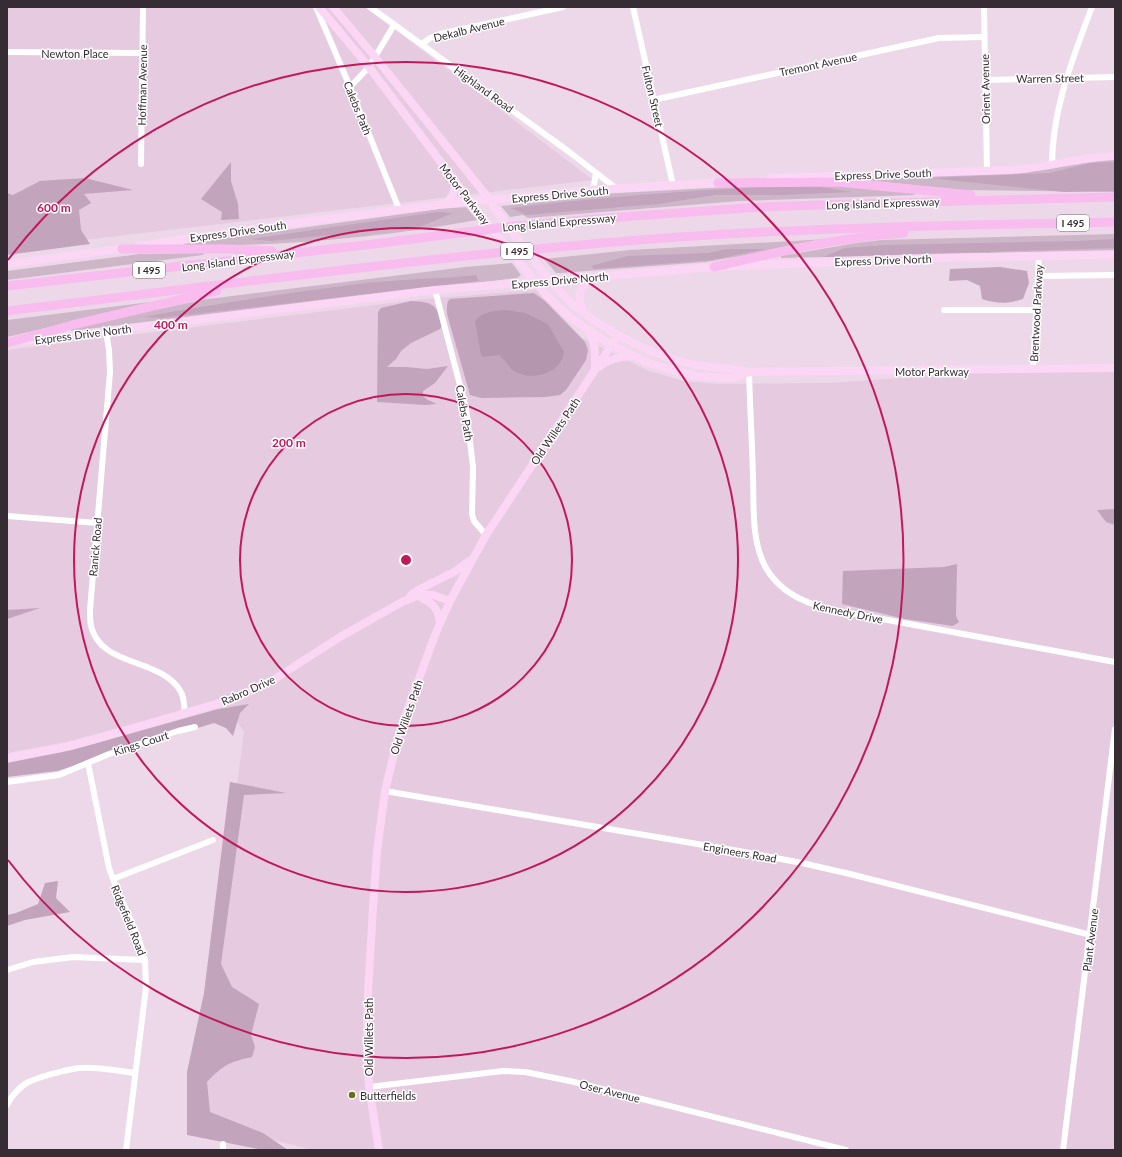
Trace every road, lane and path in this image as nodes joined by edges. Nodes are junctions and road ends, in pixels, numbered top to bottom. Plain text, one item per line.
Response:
1 (143, 7) edge
2 (316, 7) edge
3 (319, 7) edge
4 (333, 7) edge
5 (370, 7) edge
6 (563, 7) edge
7 (633, 7) edge
8 (984, 7) edge
9 (1092, 7) edge
10 (394, 25) junction
11 (984, 37) junction
12 (422, 44) junction
13 (7, 52) edge
14 (143, 53) junction
15 (375, 57) junction
16 (369, 67) junction
17 (1115, 77) edge
18 (1067, 78) junction
19 (985, 80) junction
20 (350, 87) junction
21 (653, 100) junction
22 (1115, 156) edge
23 (141, 164) dead end
24 (1052, 165) junction
25 (987, 171) junction
26 (596, 173) junction
27 (456, 182) junction
28 (718, 183) junction
29 (673, 186) junction
30 (617, 189) junction
31 (591, 190) junction
32 (1115, 197) edge
33 (1082, 198) junction
34 (490, 200) junction
35 (471, 202) junction
36 (446, 204) junction
37 (399, 209) junction
38 (1115, 222) edge
39 (1031, 224) junction
40 (122, 249) junction
41 (291, 253) junction
42 (1115, 255) edge
43 (1039, 256) junction
44 (7, 264) edge
45 (714, 267) junction
46 (327, 272) junction
47 (1115, 275) edge
48 (1038, 276) junction
49 (548, 277) junction
50 (591, 277) junction
51 (534, 279) junction
52 (7, 286) edge
53 (435, 290) junction
54 (944, 310) dead end
55 (1036, 310) junction
56 (7, 311) edge
57 (583, 312) junction
58 (588, 330) junction
59 (106, 332) junction
60 (618, 335) junction
61 (7, 343) edge
62 (611, 345) junction
63 (635, 356) junction
64 (1115, 368) edge
65 (1033, 369) junction
66 (595, 370) junction
67 (749, 372) junction
68 (7, 516) edge
69 (98, 523) junction
70 (486, 535) junction
71 (473, 558) junction
72 (419, 596) junction
73 (450, 601) junction
74 (402, 602) junction
75 (440, 624) junction
76 (1115, 662) edge
77 (186, 713) junction
78 (195, 727) dead end
79 (1115, 729) edge
80 (7, 758) edge
81 (88, 763) junction
82 (7, 782) edge
83 (385, 791) junction
84 (213, 840) dead end
85 (112, 878) junction
86 (1091, 935) junction
87 (145, 960) junction
88 (7, 970) edge
89 (135, 1073) junction
90 (369, 1087) junction
91 (7, 1105) edge
92 (126, 1150) edge
93 (379, 1150) edge
94 (846, 1150) edge
95 (1063, 1150) edge

1 - 14 street, Hoffman Avenue
2 - 20 street, Calebs Path
3 - 16 main road, Motor Parkway
4 - 15 main road, Motor Parkway
5 - 10 street, Highland Road
6 - 12 street, Dekalb Avenue
7 - 21 street, Fulton Street
8 - 11 street, Orient Avenue
9 - 18 street
10 - 12 street, Highland Road
10 - 15 street
11 - 19 street, Orient Avenue
11 - 21 street, Tremont Avenue
12 - 26 street, Highland Road
13 - 14 street, Newton Place
14 - 23 street, Hoffman Avenue
15 - 16 street
15 - 34 main road, Motor Parkway
16 - 20 street
16 - 27 main road, Motor Parkway
17 - 18 street, Warren Street
18 - 19 street, Warren Street
18 - 24 street
19 - 25 street, Orient Avenue
20 - 37 street, Calebs Path
21 - 29 street, Fulton Street
22 - 24 main road, Express Drive South
24 - 25 main road, Express Drive South
25 - 28 main road, Express Drive South
26 - 30 street, Highland Road
26 - 31 street
27 - 35 main road, Motor Parkway
27 - 36 main road
28 - 29 main road, Express Drive South
28 - 33 highway
29 - 30 main road, Express Drive South
30 - 31 main road, Express Drive South
31 - 34 main road, Express Drive South
32 - 33 highway, Long Island Expressway / I 495
33 - 41 highway, Long Island Expressway / I 495
34 - 35 main road, Express Drive South
34 - 49 main road, Motor Parkway
35 - 36 main road, Express Drive South
35 - 51 main road, Motor Parkway
36 - 37 main road, Express Drive South
37 - 40 main road, Express Drive South
38 - 39 highway, Long Island Expressway / I 495
39 - 45 highway
39 - 46 highway, Long Island Expressway / I 495
40 - 41 highway
40 - 44 main road, Express Drive South
41 - 52 highway, Long Island Expressway / I 495
42 - 43 main road, Express Drive North
43 - 45 main road, Express Drive North
43 - 48 street, Brentwood Parkway
45 - 50 main road, Express Drive North
46 - 56 highway, Long Island Expressway / I 495
46 - 61 highway
47 - 48 street
48 - 55 street, Brentwood Parkway
49 - 50 main road, Express Drive North
49 - 51 main road, Express Drive North
49 - 57 main road, Motor Parkway
50 - 57 main road
51 - 53 main road, Express Drive North
51 - 58 main road, Motor Parkway
53 - 59 main road, Express Drive North
53 - 70 street, Calebs Path
54 - 55 street
55 - 65 street, Brentwood Parkway
57 - 60 main road, Motor Parkway
58 - 62 main road, Motor Parkway
58 - 66 main road
59 - 61 main road, Express Drive North
59 - 69 street, Ranick Road
60 - 62 main road, Old Willets Path
60 - 67 main road, Motor Parkway
62 - 63 main road, Motor Parkway
62 - 66 main road, Old Willets Path
63 - 66 main road
63 - 67 main road, Motor Parkway
64 - 65 main road, Motor Parkway
65 - 67 main road, Motor Parkway
66 - 70 main road, Old Willets Path
67 - 76 street, Kennedy Drive
68 - 69 street
69 - 77 street, Ranick Road
70 - 71 main road, Old Willets Path
71 - 73 main road, Old Willets Path
71 - 74 main road
72 - 73 main road, Rabro Drive
72 - 74 main road, Rabro Drive
72 - 75 main road
73 - 75 main road, Old Willets Path
74 - 77 main road, Rabro Drive
75 - 83 main road, Old Willets Path
77 - 80 main road, Rabro Drive
78 - 81 street, Kings Court
79 - 86 street, Plant Avenue
81 - 82 street, Kings Court
81 - 85 street, Ridgefield Road
83 - 86 street, Engineers Road
83 - 90 main road, Old Willets Path
84 - 85 street
85 - 87 street, Ridgefield Road
86 - 95 street, Plant Avenue
87 - 88 street
87 - 89 street, Ridgefield Road
89 - 91 street
89 - 92 street, Ridgefield Road
90 - 93 main road, Old Willets Path
90 - 94 street, Oser Avenue

